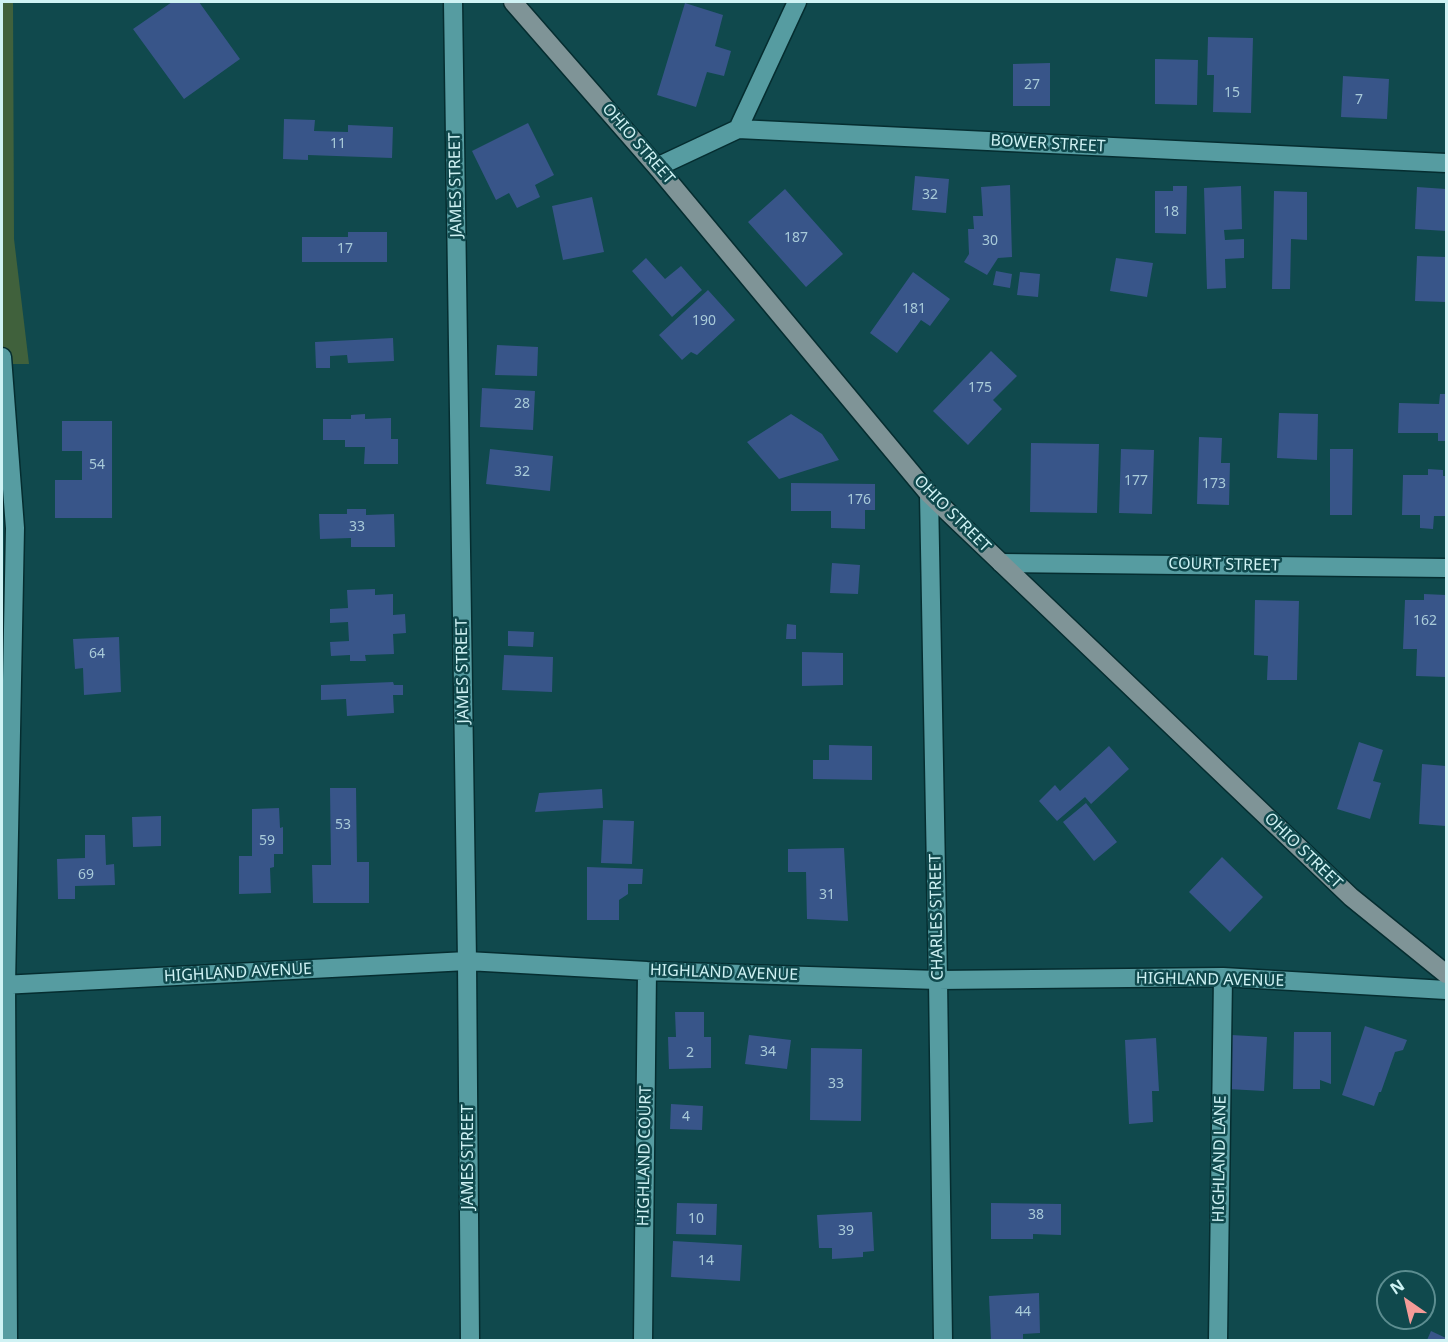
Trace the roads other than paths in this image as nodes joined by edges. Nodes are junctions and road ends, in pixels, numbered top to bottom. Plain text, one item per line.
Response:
1 (453, 2) edge
2 (513, 2) edge
3 (797, 2) edge
4 (738, 129) junction
5 (1446, 163) edge
6 (657, 166) junction
7 (2, 357) edge
8 (929, 494) junction
9 (1001, 563) junction
10 (1446, 568) edge
11 (467, 961) junction
12 (647, 971) junction
13 (1446, 974) edge
14 (1222, 977) junction
15 (938, 980) junction
16 (4, 985) edge
17 (1446, 990) edge
18 (8, 1341) edge
19 (470, 1341) edge
20 (643, 1341) edge
21 (943, 1341) edge
22 (1218, 1341) edge

1 - 11 street, JAMES STREET
2 - 6 street, OHIO STREET
3 - 4 street
4 - 5 street, BOWER STREET
4 - 6 street, BOWER STREET
6 - 8 street, OHIO STREET
7 - 16 street
8 - 9 street, OHIO STREET
8 - 15 street, CHARLES STREET
9 - 10 street, COURT STREET
9 - 13 street, OHIO STREET
11 - 12 street, HIGHLAND AVENUE
11 - 16 street, HIGHLAND AVENUE
11 - 19 street, JAMES STREET
12 - 15 street, HIGHLAND AVENUE
12 - 20 street, HIGHLAND COURT
14 - 15 street, HIGHLAND AVENUE
14 - 17 street, HIGHLAND AVENUE
14 - 22 street, HIGHLAND LANE
15 - 21 street, CHARLES STREET
16 - 18 street

